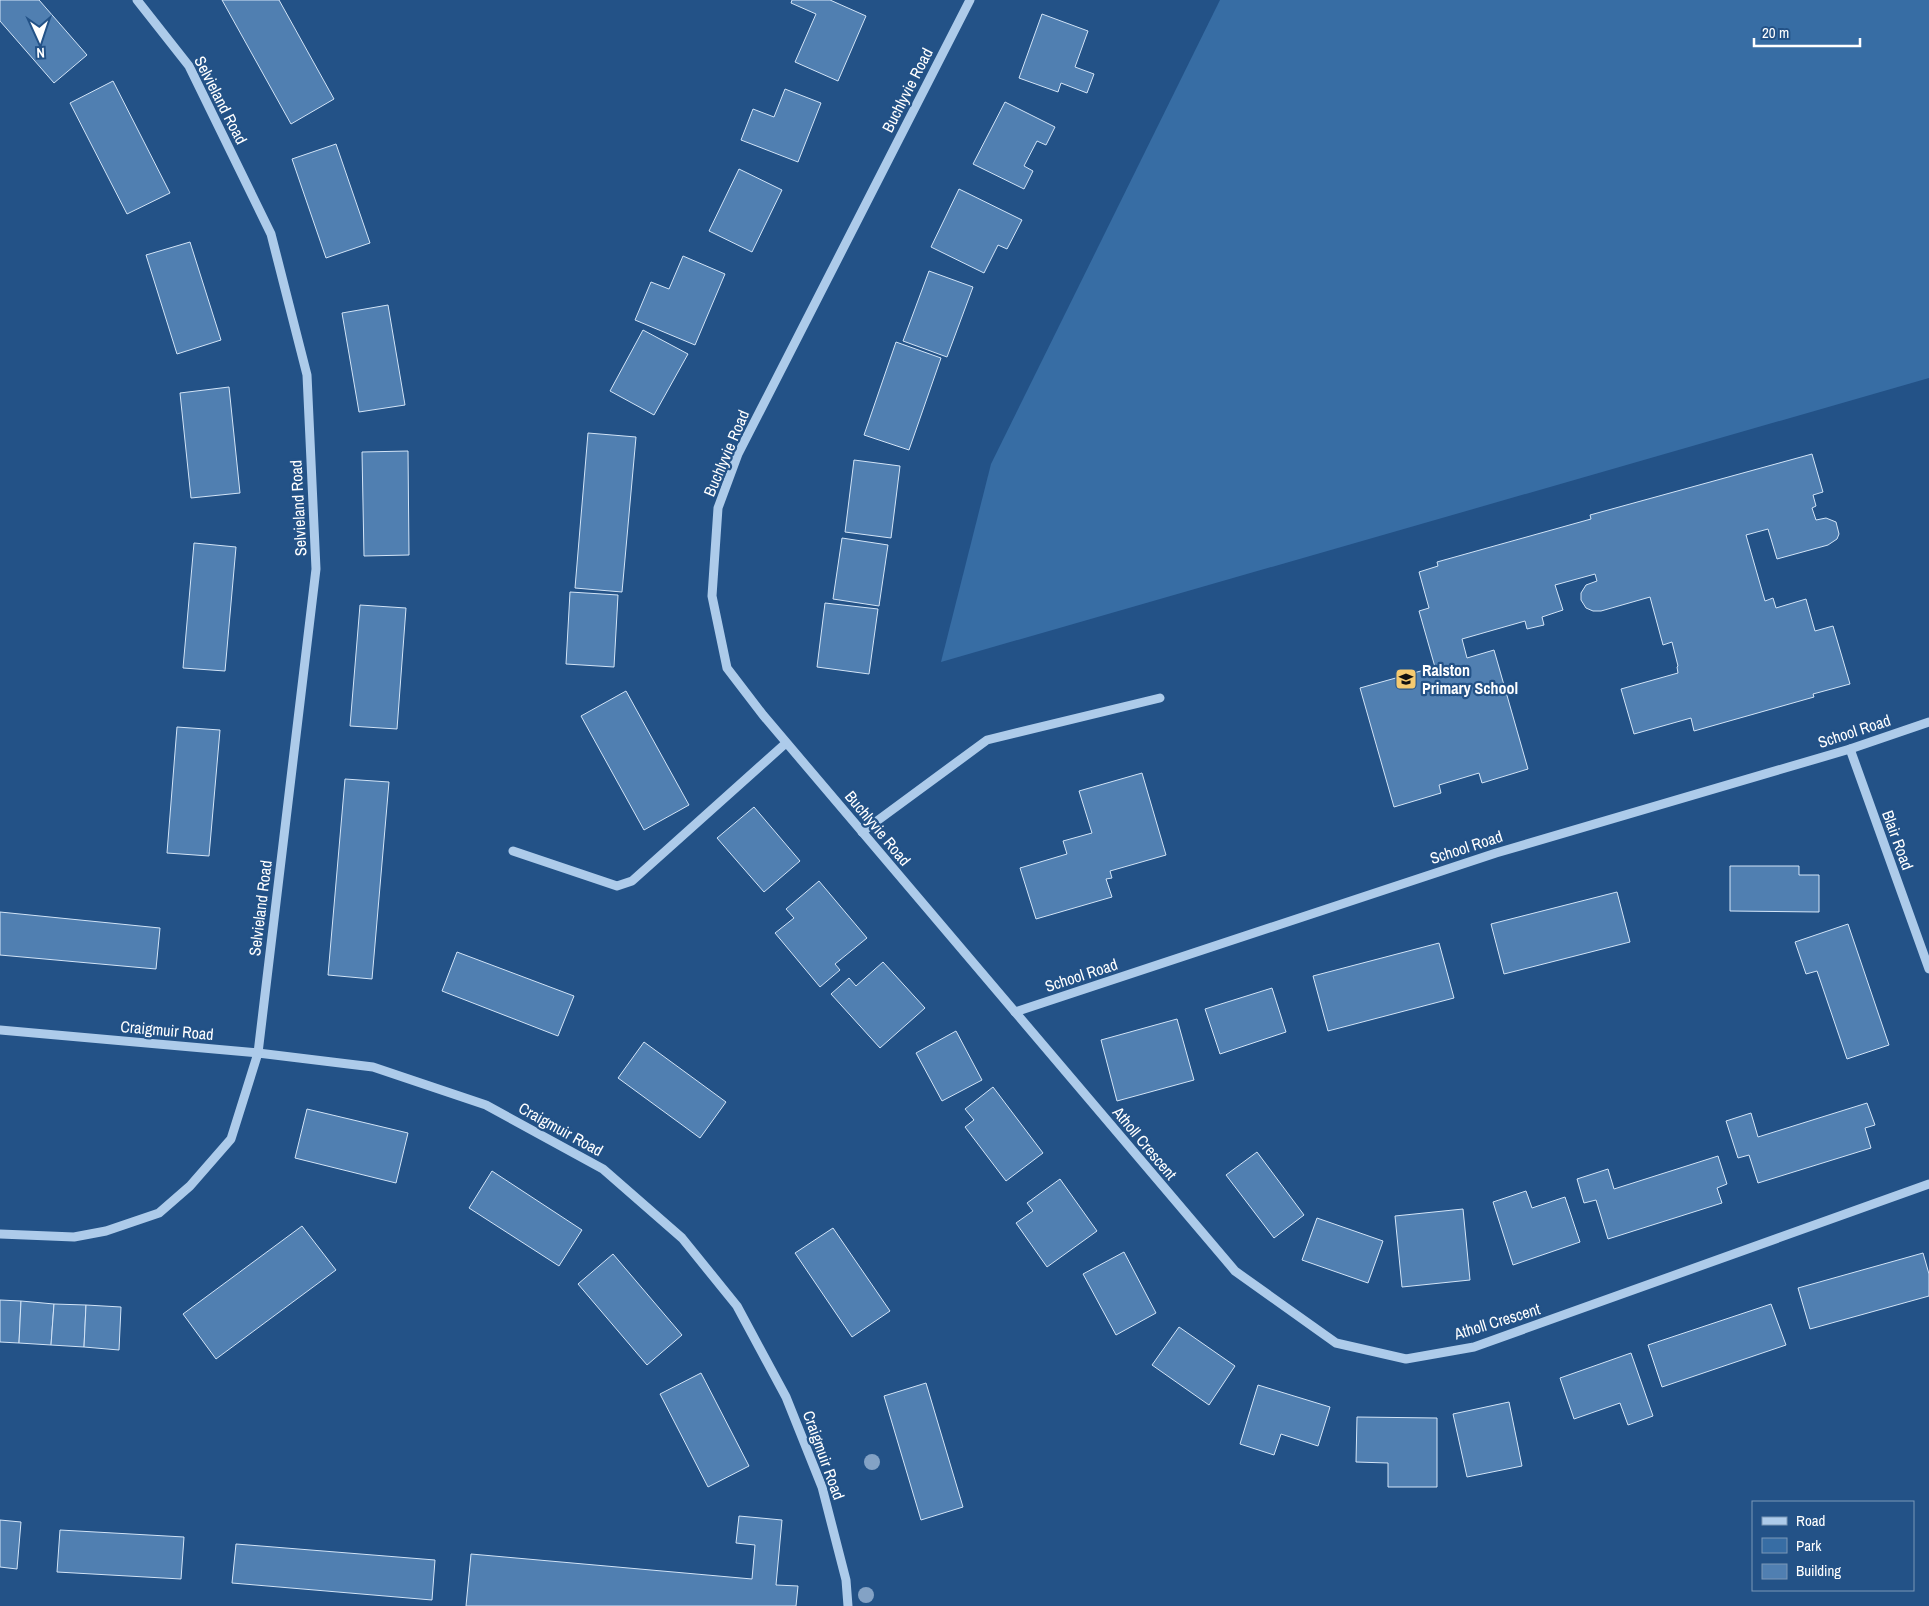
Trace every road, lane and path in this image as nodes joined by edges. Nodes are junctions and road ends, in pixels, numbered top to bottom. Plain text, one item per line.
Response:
1 (137, 0) edge
2 (970, 0) edge
3 (1160, 698) dead end
4 (1929, 722) edge
5 (786, 743) junction
6 (1850, 749) junction
7 (862, 832) junction
8 (513, 851) dead end
9 (1929, 969) edge
10 (1015, 1012) junction
11 (0, 1030) edge
12 (258, 1052) junction
13 (1929, 1184) edge
14 (0, 1234) edge
15 (848, 1606) edge

1 - 12 street, Selvieland Road
2 - 5 street, Buchlyvie Road
3 - 7 street
4 - 6 street, School Road
5 - 7 street, Buchlyvie Road
5 - 8 street
6 - 9 street, Blair Road
6 - 10 street, School Road
7 - 10 street, Buchlyvie Road
10 - 13 street, Atholl Crescent
11 - 12 street, Craigmuir Road
12 - 14 street, Selvieland Road
12 - 15 street, Craigmuir Road

